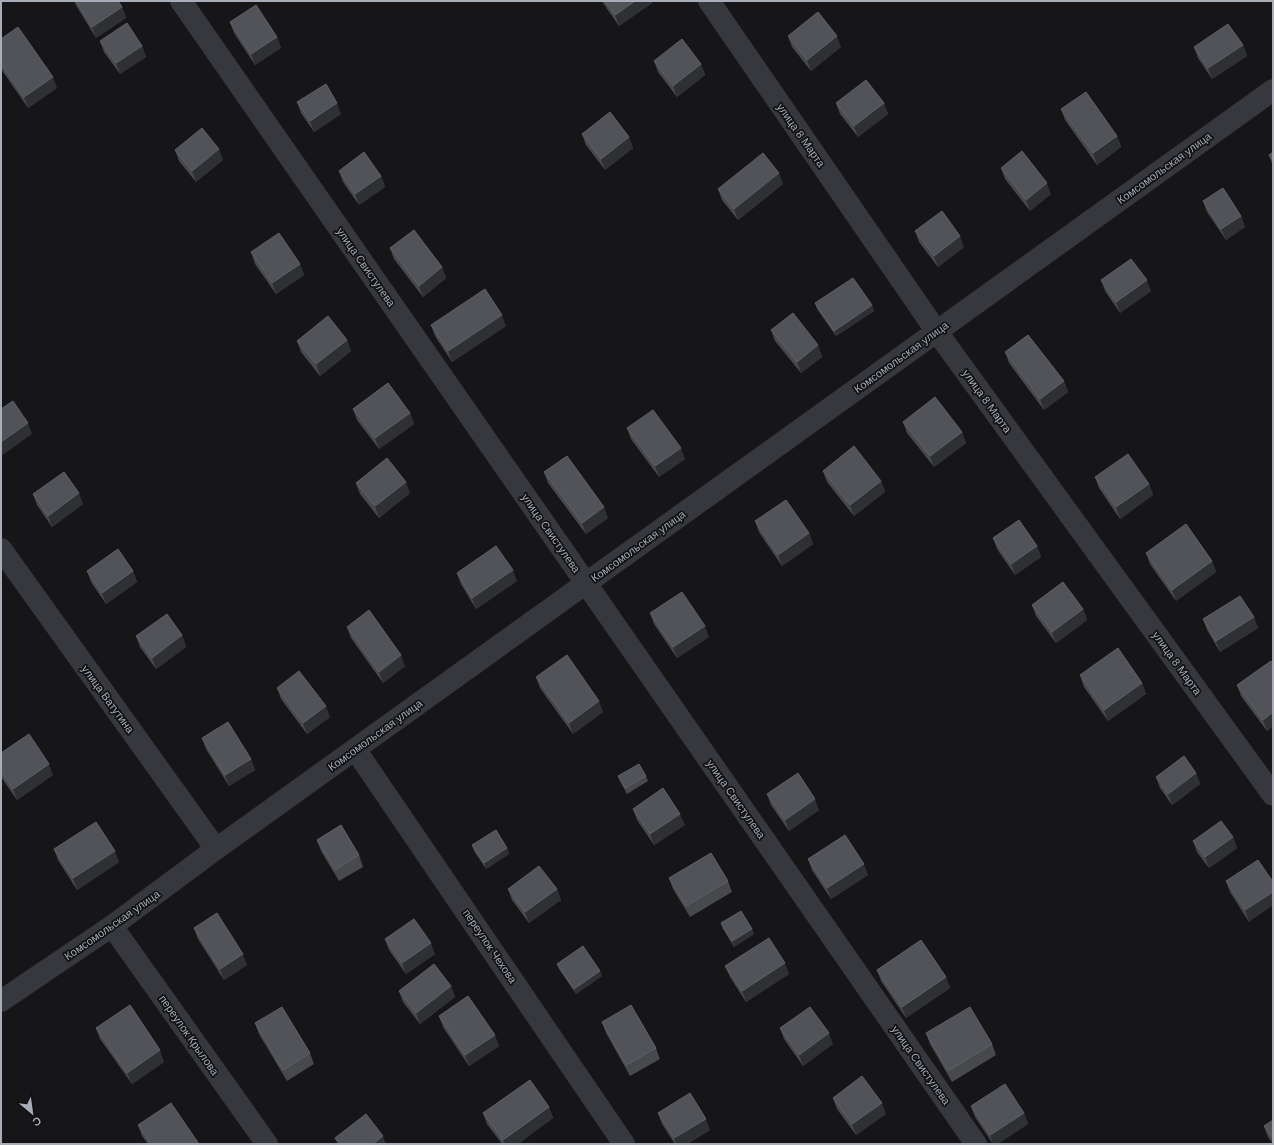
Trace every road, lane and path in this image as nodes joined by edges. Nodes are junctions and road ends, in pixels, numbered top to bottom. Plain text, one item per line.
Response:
1 (181, 1) edge
2 (709, 1) edge
3 (1273, 90) edge
4 (937, 332) junction
5 (1, 549) edge
6 (586, 583) junction
7 (356, 749) junction
8 (1273, 795) edge
9 (216, 849) junction
10 (112, 926) junction
11 (1, 1001) edge
12 (267, 1144) edge
13 (624, 1144) edge
14 (976, 1144) edge

1 - 6 street, улица Свистулева
2 - 4 street, улица 8 Марта
3 - 4 street, Комсомольская улица
4 - 6 street, Комсомольская улица
4 - 8 street, улица 8 Марта
5 - 9 street, улица Ватутина
6 - 7 street, Комсомольская улица
6 - 14 street, улица Свистулева
7 - 9 street, Комсомольская улица
7 - 13 street, переулок Чехова
9 - 10 street, Комсомольская улица
10 - 11 street, Комсомольская улица
10 - 12 street, переулок Крылова

